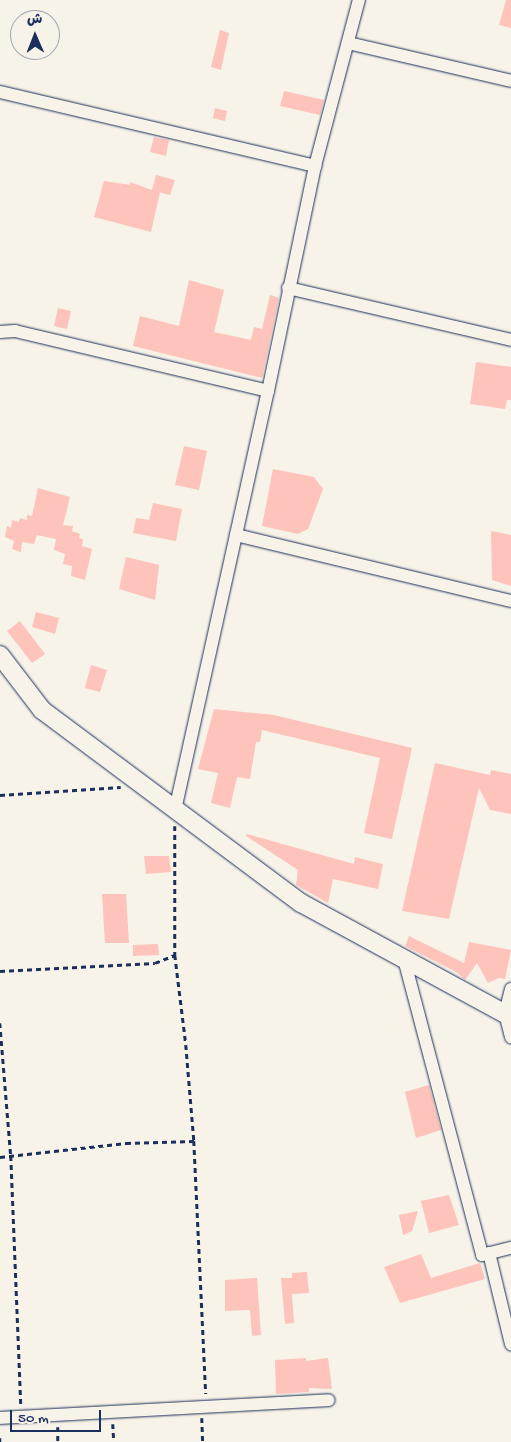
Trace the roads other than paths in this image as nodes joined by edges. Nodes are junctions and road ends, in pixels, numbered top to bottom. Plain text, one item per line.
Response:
1 (359, 0) edge
2 (348, 43) junction
3 (511, 81) edge
4 (0, 92) edge
5 (315, 166) junction
6 (288, 288) junction
7 (0, 332) edge
8 (511, 340) edge
9 (268, 391) junction
10 (236, 535) junction
11 (511, 601) edge
12 (0, 655) edge
13 (175, 810) junction
14 (404, 959) junction
15 (511, 989) edge
16 (508, 1015) edge
17 (511, 1037) edge
18 (511, 1248) edge
19 (489, 1253) junction
20 (511, 1344) edge
21 (329, 1400) dead end
22 (0, 1418) edge

1 - 2 street
2 - 3 street
2 - 5 street
4 - 5 street
5 - 6 street
6 - 8 street
6 - 9 street
7 - 9 street
9 - 10 street
10 - 11 street
10 - 13 street
12 - 13 street
13 - 14 street
14 - 16 street
14 - 19 street
15 - 16 street
16 - 17 street
18 - 19 street
19 - 20 street
21 - 22 street

